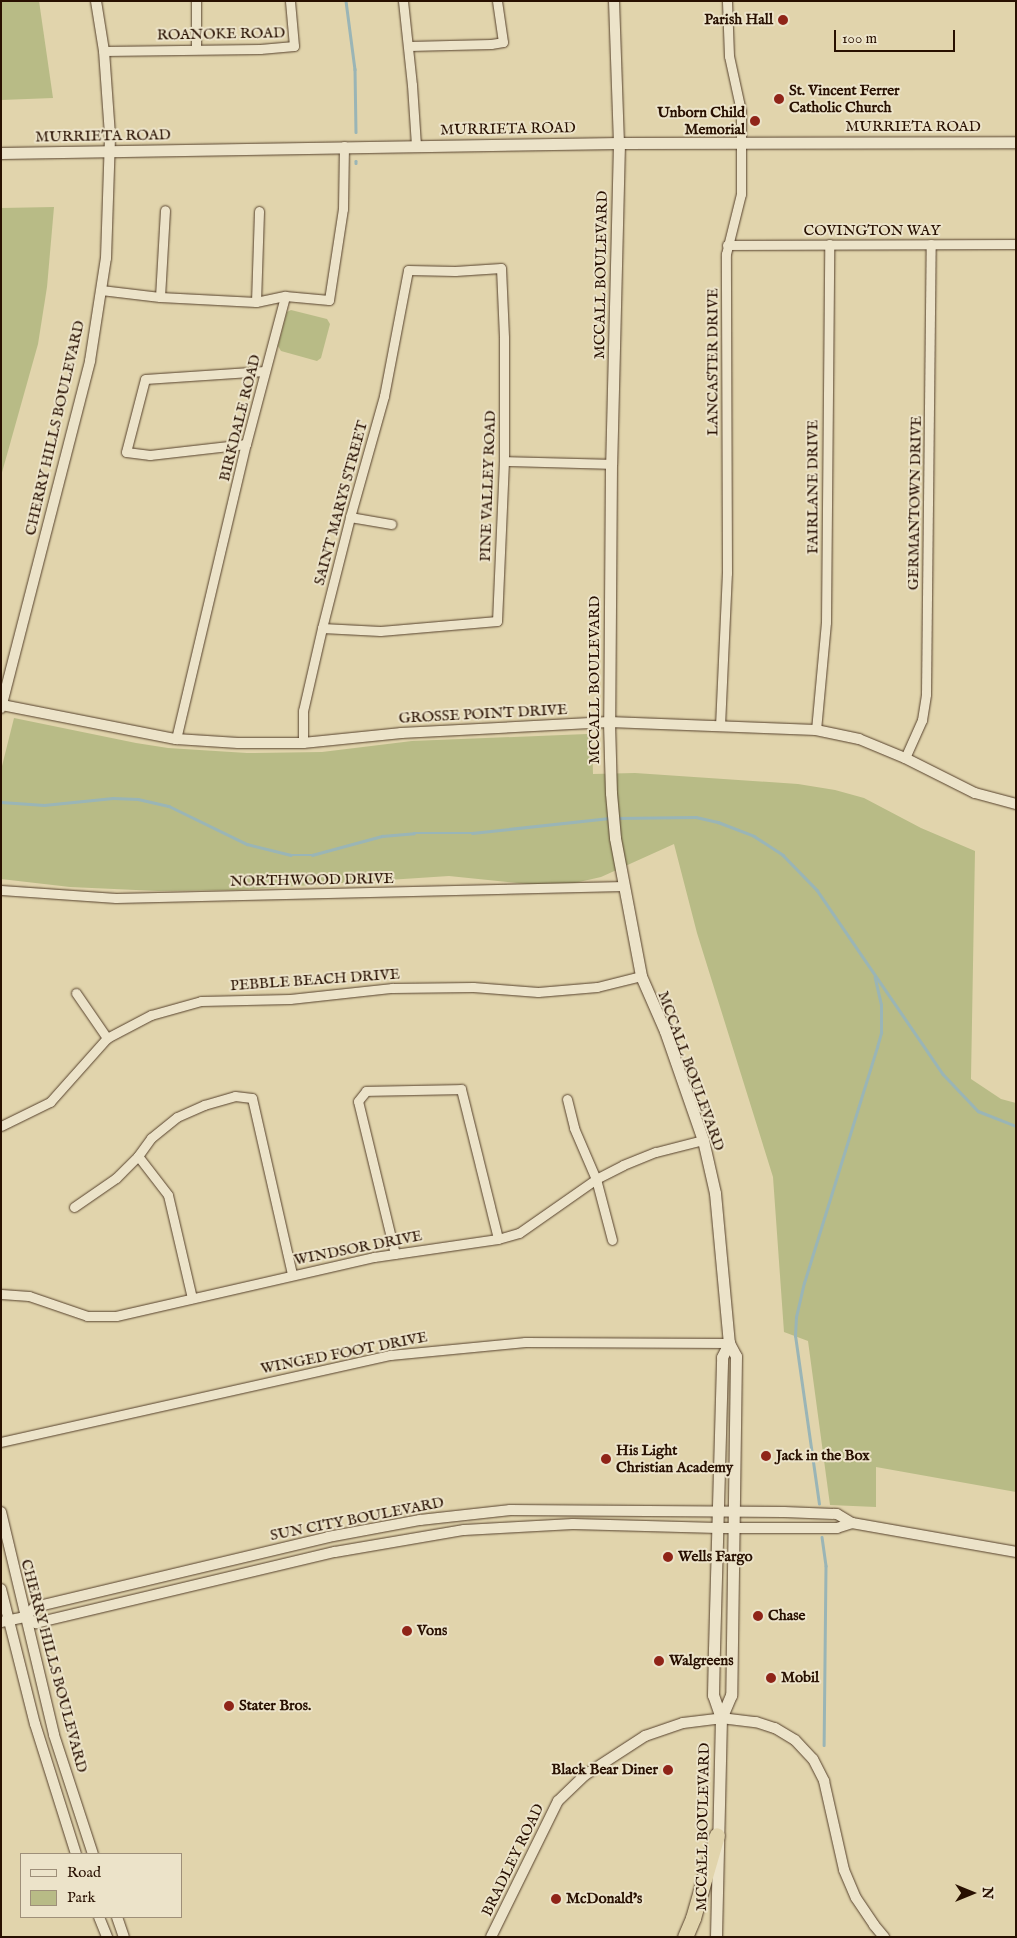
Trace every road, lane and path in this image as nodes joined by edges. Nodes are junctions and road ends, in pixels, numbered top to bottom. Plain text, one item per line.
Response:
1 (96, 1) edge
2 (196, 1) edge
3 (290, 1) edge
4 (403, 1) edge
5 (497, 1) edge
6 (614, 1) edge
7 (727, 1) edge
8 (409, 46) junction
9 (196, 48) junction
10 (104, 51) junction
11 (741, 142) junction
12 (1016, 142) edge
13 (619, 143) junction
14 (416, 145) junction
15 (344, 146) junction
16 (110, 151) junction
17 (1, 153) edge
18 (165, 210) dead end
19 (259, 211) dead end
20 (728, 244) junction
21 (829, 244) junction
22 (931, 244) junction
23 (1016, 244) edge
24 (408, 270) joint
25 (101, 290) junction
26 (285, 296) junction
27 (160, 297) junction
28 (256, 302) junction
29 (266, 371) junction
30 (246, 444) junction
31 (504, 461) junction
32 (611, 464) junction
33 (350, 516) junction
34 (391, 524) dead end
35 (322, 628) junction
36 (2, 706) edge
37 (608, 722) junction
38 (720, 726) junction
39 (816, 730) junction
40 (176, 739) junction
41 (303, 744) junction
42 (905, 758) junction
43 (1016, 804) edge
44 (624, 886) junction
45 (1, 890) edge
46 (641, 976) junction
47 (76, 993) dead end
48 (107, 1038) junction
49 (567, 1099) dead end
50 (1, 1126) edge
51 (703, 1140) junction
52 (138, 1156) junction
53 (596, 1178) junction
54 (74, 1207) dead end
55 (498, 1239) junction
56 (612, 1240) dead end
57 (395, 1254) junction
58 (292, 1274) junction
59 (1, 1294) edge
60 (192, 1298) junction
61 (729, 1343) junction
62 (1, 1442) edge
63 (718, 1511) junction
64 (734, 1511) junction
65 (1, 1512) edge
66 (852, 1522) junction
67 (718, 1528) junction
68 (734, 1528) junction
69 (1016, 1552) edge
70 (1, 1589) edge
71 (24, 1617) junction
72 (5, 1622) edge
73 (721, 1718) junction
74 (717, 1835) junction
75 (76, 1853) edge
76 (93, 1853) edge
77 (99, 1918) edge
78 (117, 1918) edge
79 (106, 1937) edge
80 (124, 1937) edge
81 (491, 1937) edge
82 (684, 1937) edge
83 (716, 1937) edge
84 (884, 1937) edge

1 - 10 street, CHERRY HILLS BOULEVARD
2 - 9 street
3 - 9 street, ROANOKE ROAD
4 - 8 street
5 - 8 street
6 - 13 street, MCCALL BOULEVARD
7 - 11 street, LANCASTER DRIVE
8 - 14 street
9 - 10 street, ROANOKE ROAD
10 - 16 street, CHERRY HILLS BOULEVARD
11 - 12 main road, MURRIETA ROAD
11 - 13 main road, MURRIETA ROAD
11 - 20 street, LANCASTER DRIVE
13 - 14 main road, MURRIETA ROAD
13 - 32 main road, MCCALL BOULEVARD
14 - 15 main road, MURRIETA ROAD
15 - 16 main road, MURRIETA ROAD
15 - 26 street
16 - 17 main road, MURRIETA ROAD
16 - 25 street, CHERRY HILLS BOULEVARD
18 - 27 street
19 - 28 street
20 - 21 street, COVINGTON WAY
20 - 38 street, LANCASTER DRIVE
21 - 22 street, COVINGTON WAY
21 - 39 street, FAIRLANE DRIVE
22 - 23 street, COVINGTON WAY
22 - 42 street, GERMANTOWN DRIVE
24 - 31 street, PINE VALLEY ROAD
24 - 33 street, SAINT MARYS STREET
25 - 27 street
25 - 36 street, CHERRY HILLS BOULEVARD
26 - 28 street
26 - 29 street, BIRKDALE ROAD
27 - 28 street
29 - 30 street, BIRKDALE ROAD
29 - 30 street
30 - 40 street, BIRKDALE ROAD
31 - 32 street
31 - 35 street, PINE VALLEY ROAD
32 - 37 main road, MCCALL BOULEVARD
33 - 34 street
33 - 35 street, SAINT MARYS STREET
35 - 41 street, SAINT MARYS STREET
36 - 40 street, GROSSE POINT DRIVE
37 - 38 street, GROSSE POINT DRIVE
37 - 41 street, GROSSE POINT DRIVE
37 - 44 main road, MCCALL BOULEVARD
38 - 39 street, GROSSE POINT DRIVE
39 - 42 street, GROSSE POINT DRIVE
40 - 41 street, GROSSE POINT DRIVE
42 - 43 street, GROSSE POINT DRIVE
44 - 45 street, NORTHWOOD DRIVE
44 - 46 main road, MCCALL BOULEVARD
46 - 48 street, PEBBLE BEACH DRIVE
46 - 51 main road, MCCALL BOULEVARD
47 - 48 street
48 - 50 street, PEBBLE BEACH DRIVE
49 - 53 street
51 - 53 street, WINDSOR DRIVE
51 - 61 main road, MCCALL BOULEVARD
52 - 54 street
52 - 58 street
52 - 60 street
53 - 55 street, WINDSOR DRIVE
53 - 56 street
55 - 57 street, WINDSOR DRIVE
55 - 57 street
57 - 58 street, WINDSOR DRIVE
58 - 60 street, WINDSOR DRIVE
59 - 60 street, WINDSOR DRIVE
61 - 62 street, WINGED FOOT DRIVE
61 - 63 main road, MCCALL BOULEVARD
61 - 64 main road, MCCALL BOULEVARD
63 - 64 street, SUN CITY BOULEVARD
63 - 67 main road, MCCALL BOULEVARD
63 - 71 street, SUN CITY BOULEVARD
64 - 66 street, SUN CITY BOULEVARD
64 - 68 main road, MCCALL BOULEVARD
65 - 71 street, CHERRY HILLS BOULEVARD
66 - 68 street, SUN CITY BOULEVARD
66 - 69 street, SUN CITY BOULEVARD
67 - 68 street, SUN CITY BOULEVARD
67 - 71 street, SUN CITY BOULEVARD
67 - 73 main road, MCCALL BOULEVARD
68 - 73 main road, MCCALL BOULEVARD
70 - 72 street, CHERRY HILLS BOULEVARD
71 - 72 street, SUN CITY BOULEVARD
71 - 76 street, CHERRY HILLS BOULEVARD
72 - 75 street, CHERRY HILLS BOULEVARD
73 - 74 main road, MCCALL BOULEVARD
73 - 81 street, BRADLEY ROAD
73 - 84 street, BRADLEY ROAD
74 - 82 highway
74 - 83 main road, MCCALL BOULEVARD
77 - 79 street
78 - 80 street

